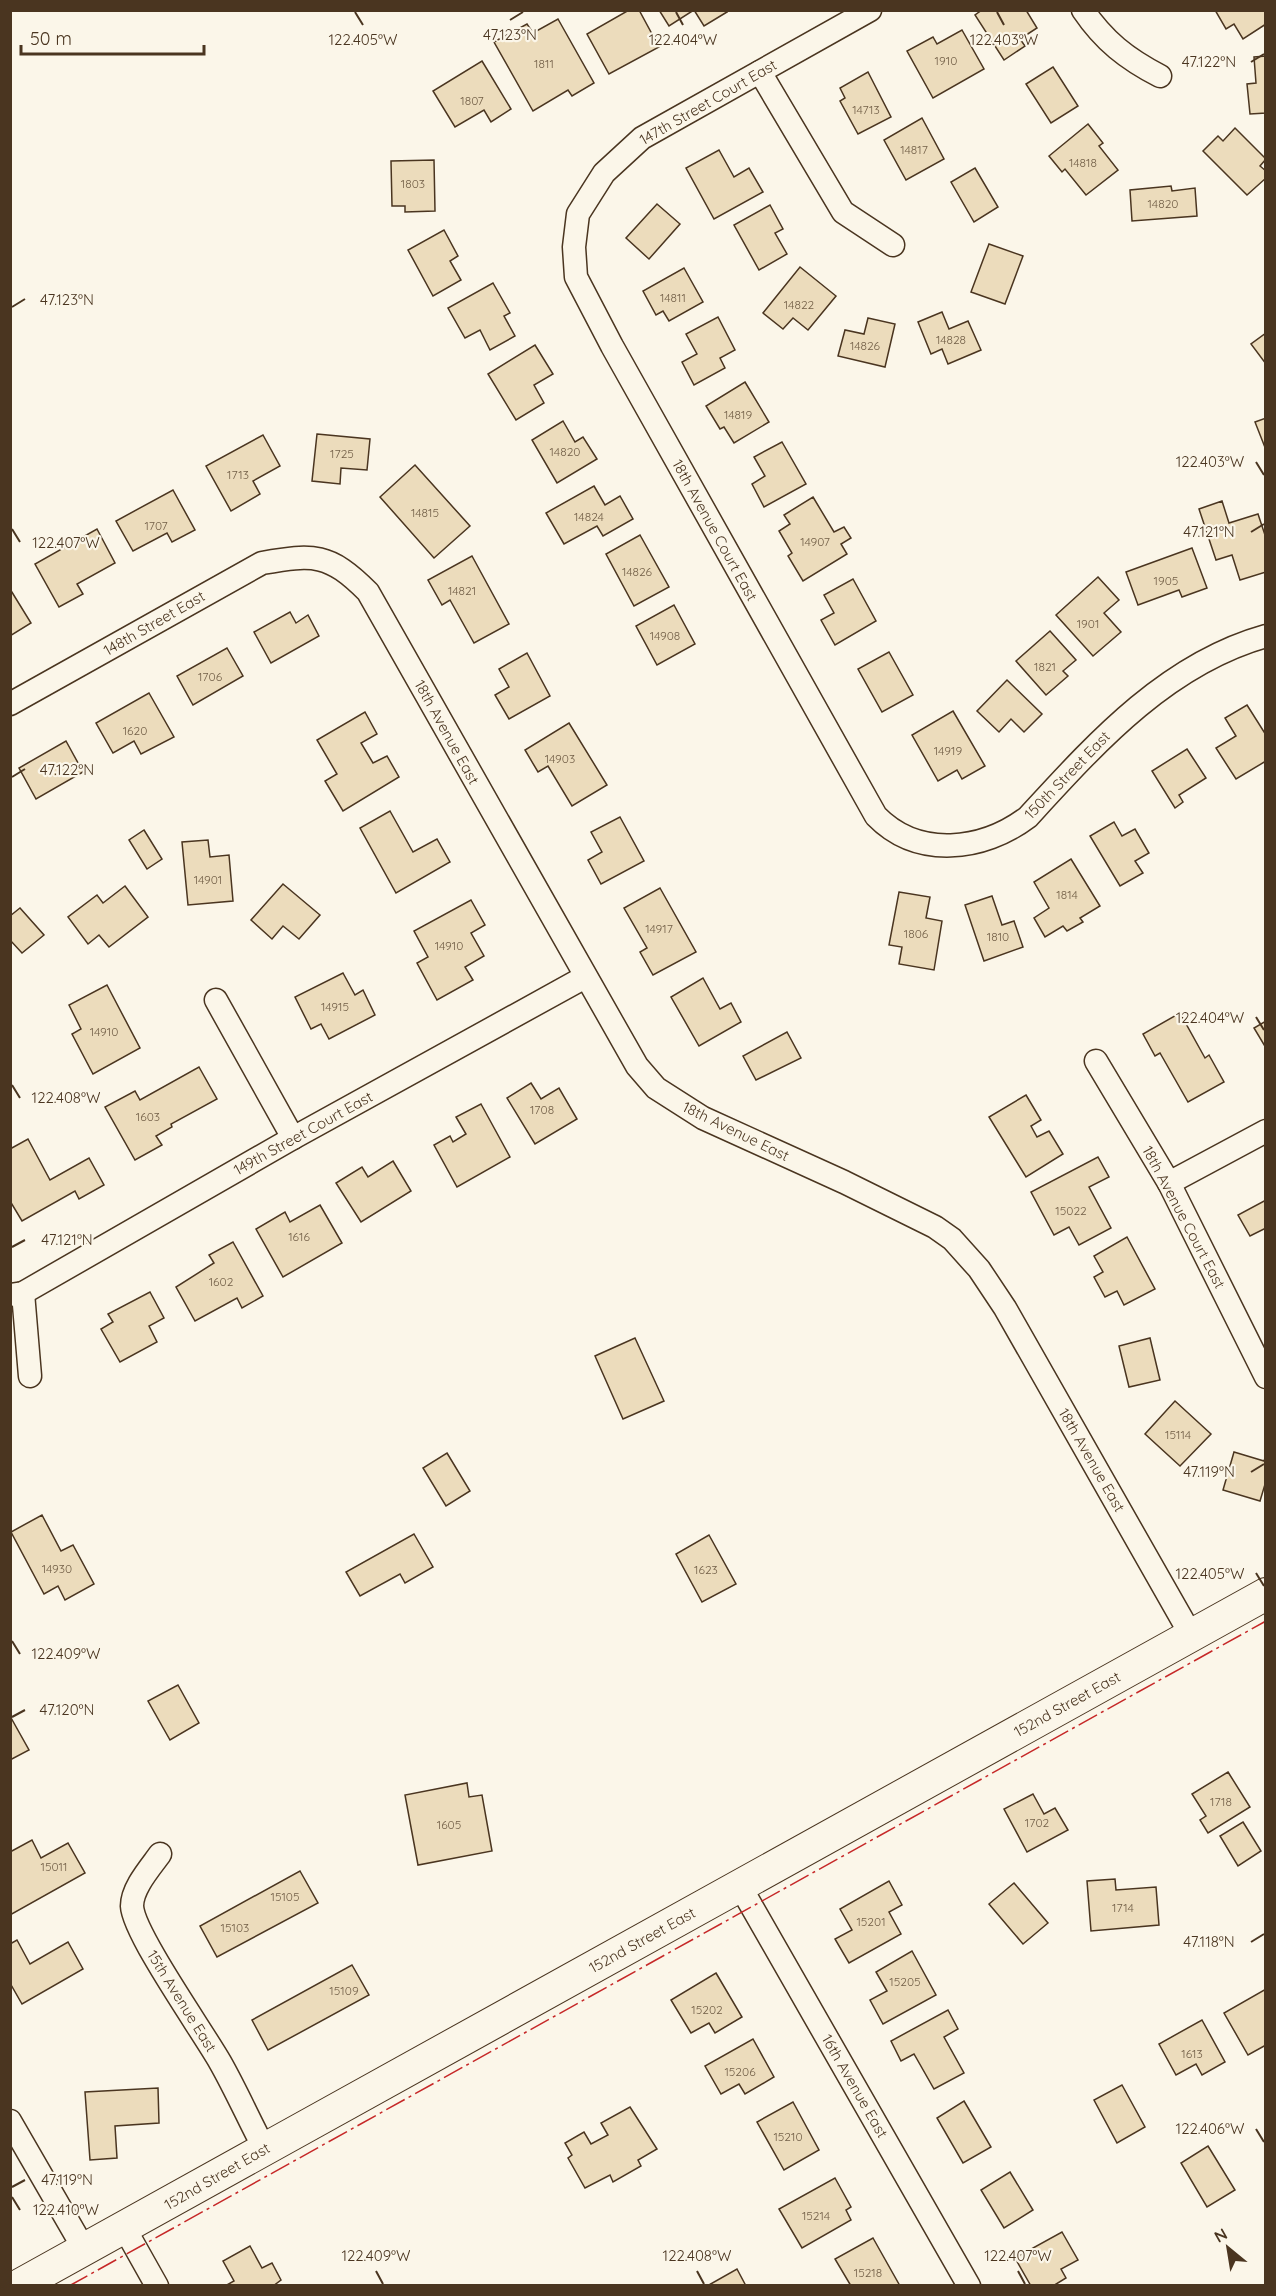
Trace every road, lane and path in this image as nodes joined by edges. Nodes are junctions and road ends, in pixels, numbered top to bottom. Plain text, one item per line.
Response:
1 (870, 10) edge
2 (1083, 10) edge
3 (760, 72) junction
4 (1160, 76) dead end
5 (893, 245) dead end
6 (575, 260) joint
7 (303, 556) joint
8 (1266, 636) edge
9 (10, 704) edge
10 (865, 798) joint
11 (585, 977) junction
12 (216, 1000) dead end
13 (1096, 1061) dead end
14 (1266, 1131) edge
15 (293, 1138) junction
16 (1169, 1183) junction
17 (17, 1294) edge
18 (30, 1376) dead end
19 (1266, 1377) edge
20 (1266, 1594) edge
21 (1191, 1635) junction
22 (160, 1854) dead end
23 (740, 1886) junction
24 (10, 2121) edge
25 (264, 2148) junction
26 (125, 2229) junction
27 (84, 2249) junction
28 (18, 2286) edge
29 (157, 2286) edge
30 (969, 2286) edge

1 - 3 street, 147th Street Court East
2 - 4 street
3 - 5 street
3 - 6 street, 147th Street Court East
6 - 10 street, 18th Avenue Court East
7 - 9 street, 148th Street East
7 - 11 street, 18th Avenue East
8 - 10 street, 150th Street East
11 - 15 street, 149th Street Court East
11 - 21 street, 18th Avenue East
12 - 15 street
13 - 16 street, 18th Avenue Court East
14 - 16 street
15 - 17 street, 149th Street Court East
16 - 19 street, 18th Avenue Court East
17 - 18 street
20 - 21 main road, 152nd Street East
21 - 23 main road, 152nd Street East
22 - 25 street, 15th Avenue East
23 - 25 main road, 152nd Street East
23 - 30 street, 16th Avenue East
24 - 27 street
25 - 26 main road, 152nd Street East
26 - 27 main road, 152nd Street East
26 - 29 street
27 - 28 main road, 152nd Street East

